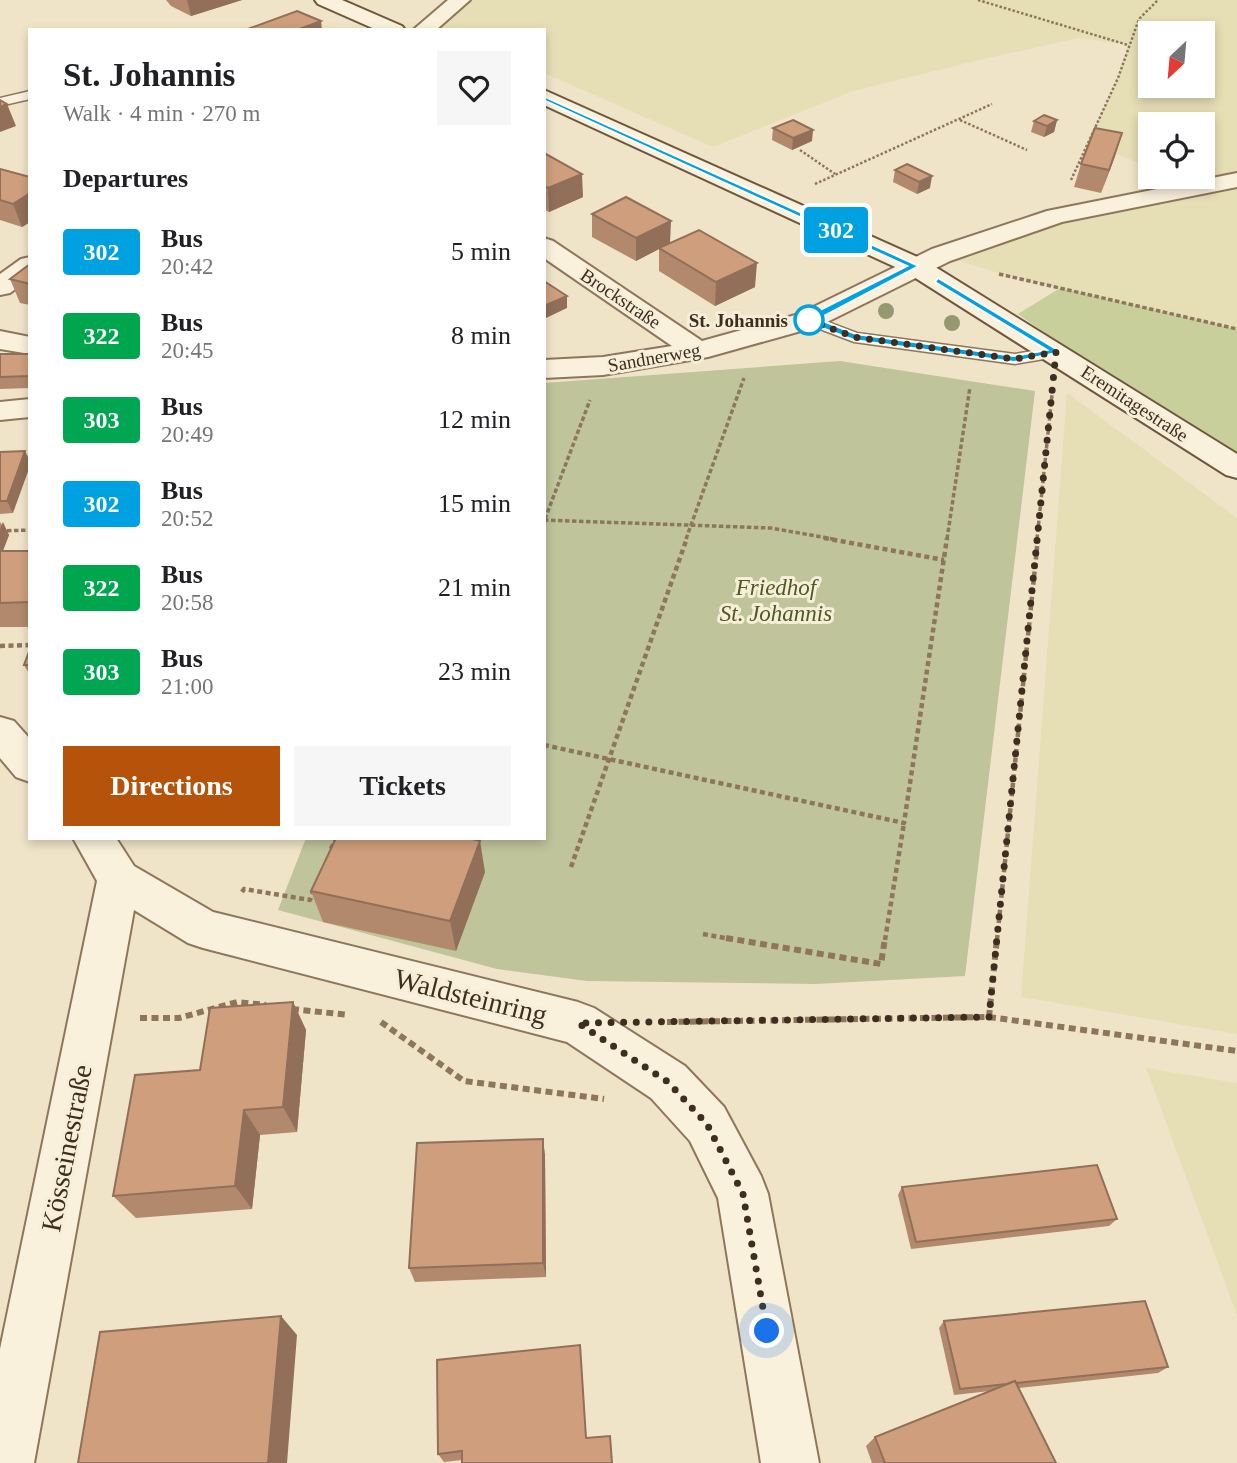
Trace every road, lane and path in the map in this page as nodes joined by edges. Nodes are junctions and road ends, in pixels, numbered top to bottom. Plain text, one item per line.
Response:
1 (325, 0) edge
2 (460, 0) edge
3 (978, 0) edge
4 (1158, 0) edge
5 (391, 28) edge
6 (425, 28) edge
7 (1129, 46) junction
8 (28, 95) edge
9 (546, 98) edge
10 (0, 102) edge
11 (992, 104) dead end
12 (959, 119) junction
13 (800, 150) edge
14 (1027, 150) dead end
15 (835, 175) junction
16 (1237, 180) edge
17 (813, 185) dead end
18 (1056, 216) junction
19 (546, 247) edge
20 (941, 255) junction
21 (915, 266) junction
22 (28, 267) edge
23 (0, 288) edge
24 (809, 320) junction
25 (1237, 329) edge
26 (0, 340) edge
27 (28, 346) edge
28 (698, 351) junction
29 (1056, 352) junction
30 (603, 366) junction
31 (546, 369) edge
32 (744, 378) dead end
33 (971, 387) dead end
34 (28, 408) edge
35 (0, 411) edge
36 (1237, 468) edge
37 (546, 518) edge
38 (546, 521) edge
39 (692, 525) junction
40 (28, 530) edge
41 (0, 531) edge
42 (944, 560) junction
43 (28, 645) edge
44 (0, 646) edge
45 (0, 732) edge
46 (546, 745) edge
47 (607, 759) junction
48 (28, 764) edge
49 (904, 823) junction
50 (95, 840) edge
51 (335, 840) edge
52 (330, 851) edge
53 (571, 867) dead end
54 (119, 879) junction
55 (315, 888) edge
56 (703, 934) dead end
57 (225, 935) junction
58 (273, 1006) edge
59 (285, 1008) edge
60 (362, 1017) dead end
61 (989, 1017) junction
62 (375, 1018) dead end
63 (660, 1022) dead end
64 (89, 1030) junction
65 (1237, 1051) edge
66 (612, 1100) dead end
67 (5, 1463) edge
68 (790, 1463) edge

1 - 5 street
2 - 6 street
3 - 7 path
4 - 7 path
7 - 18 path
8 - 10 lane
9 - 21 street, Eremitagestraße
11 - 12 path
12 - 14 path
12 - 15 path
13 - 15 path
15 - 17 path
16 - 18 street, Sandnerweg
18 - 20 street, Sandnerweg
19 - 28 street, Brockstraße
20 - 21 street, Sandnerweg
20 - 25 path
21 - 24 street, Sandnerweg
21 - 29 street, Eremitagestraße
22 - 23 street
24 - 28 street, Sandnerweg
24 - 29 lane
26 - 27 street
28 - 30 street, Sandnerweg
29 - 36 street, Eremitagestraße
29 - 61 path
30 - 31 street, Sandnerweg
30 - 37 path
32 - 39 path
33 - 42 path
34 - 35 street
38 - 39 path
39 - 42 path
39 - 47 path
40 - 41 path
42 - 49 path
43 - 44 path
45 - 48 street
46 - 47 path
47 - 49 path
47 - 53 path
49 - 56 path
50 - 54 street
51 - 52 path
54 - 57 street, Waldsteinring
54 - 64 street, Kösseinestraße
55 - 57 path
57 - 68 street, Waldsteinring
58 - 64 path
59 - 60 path
61 - 63 path
61 - 65 path
62 - 66 path
64 - 67 street, Kösseinestraße

